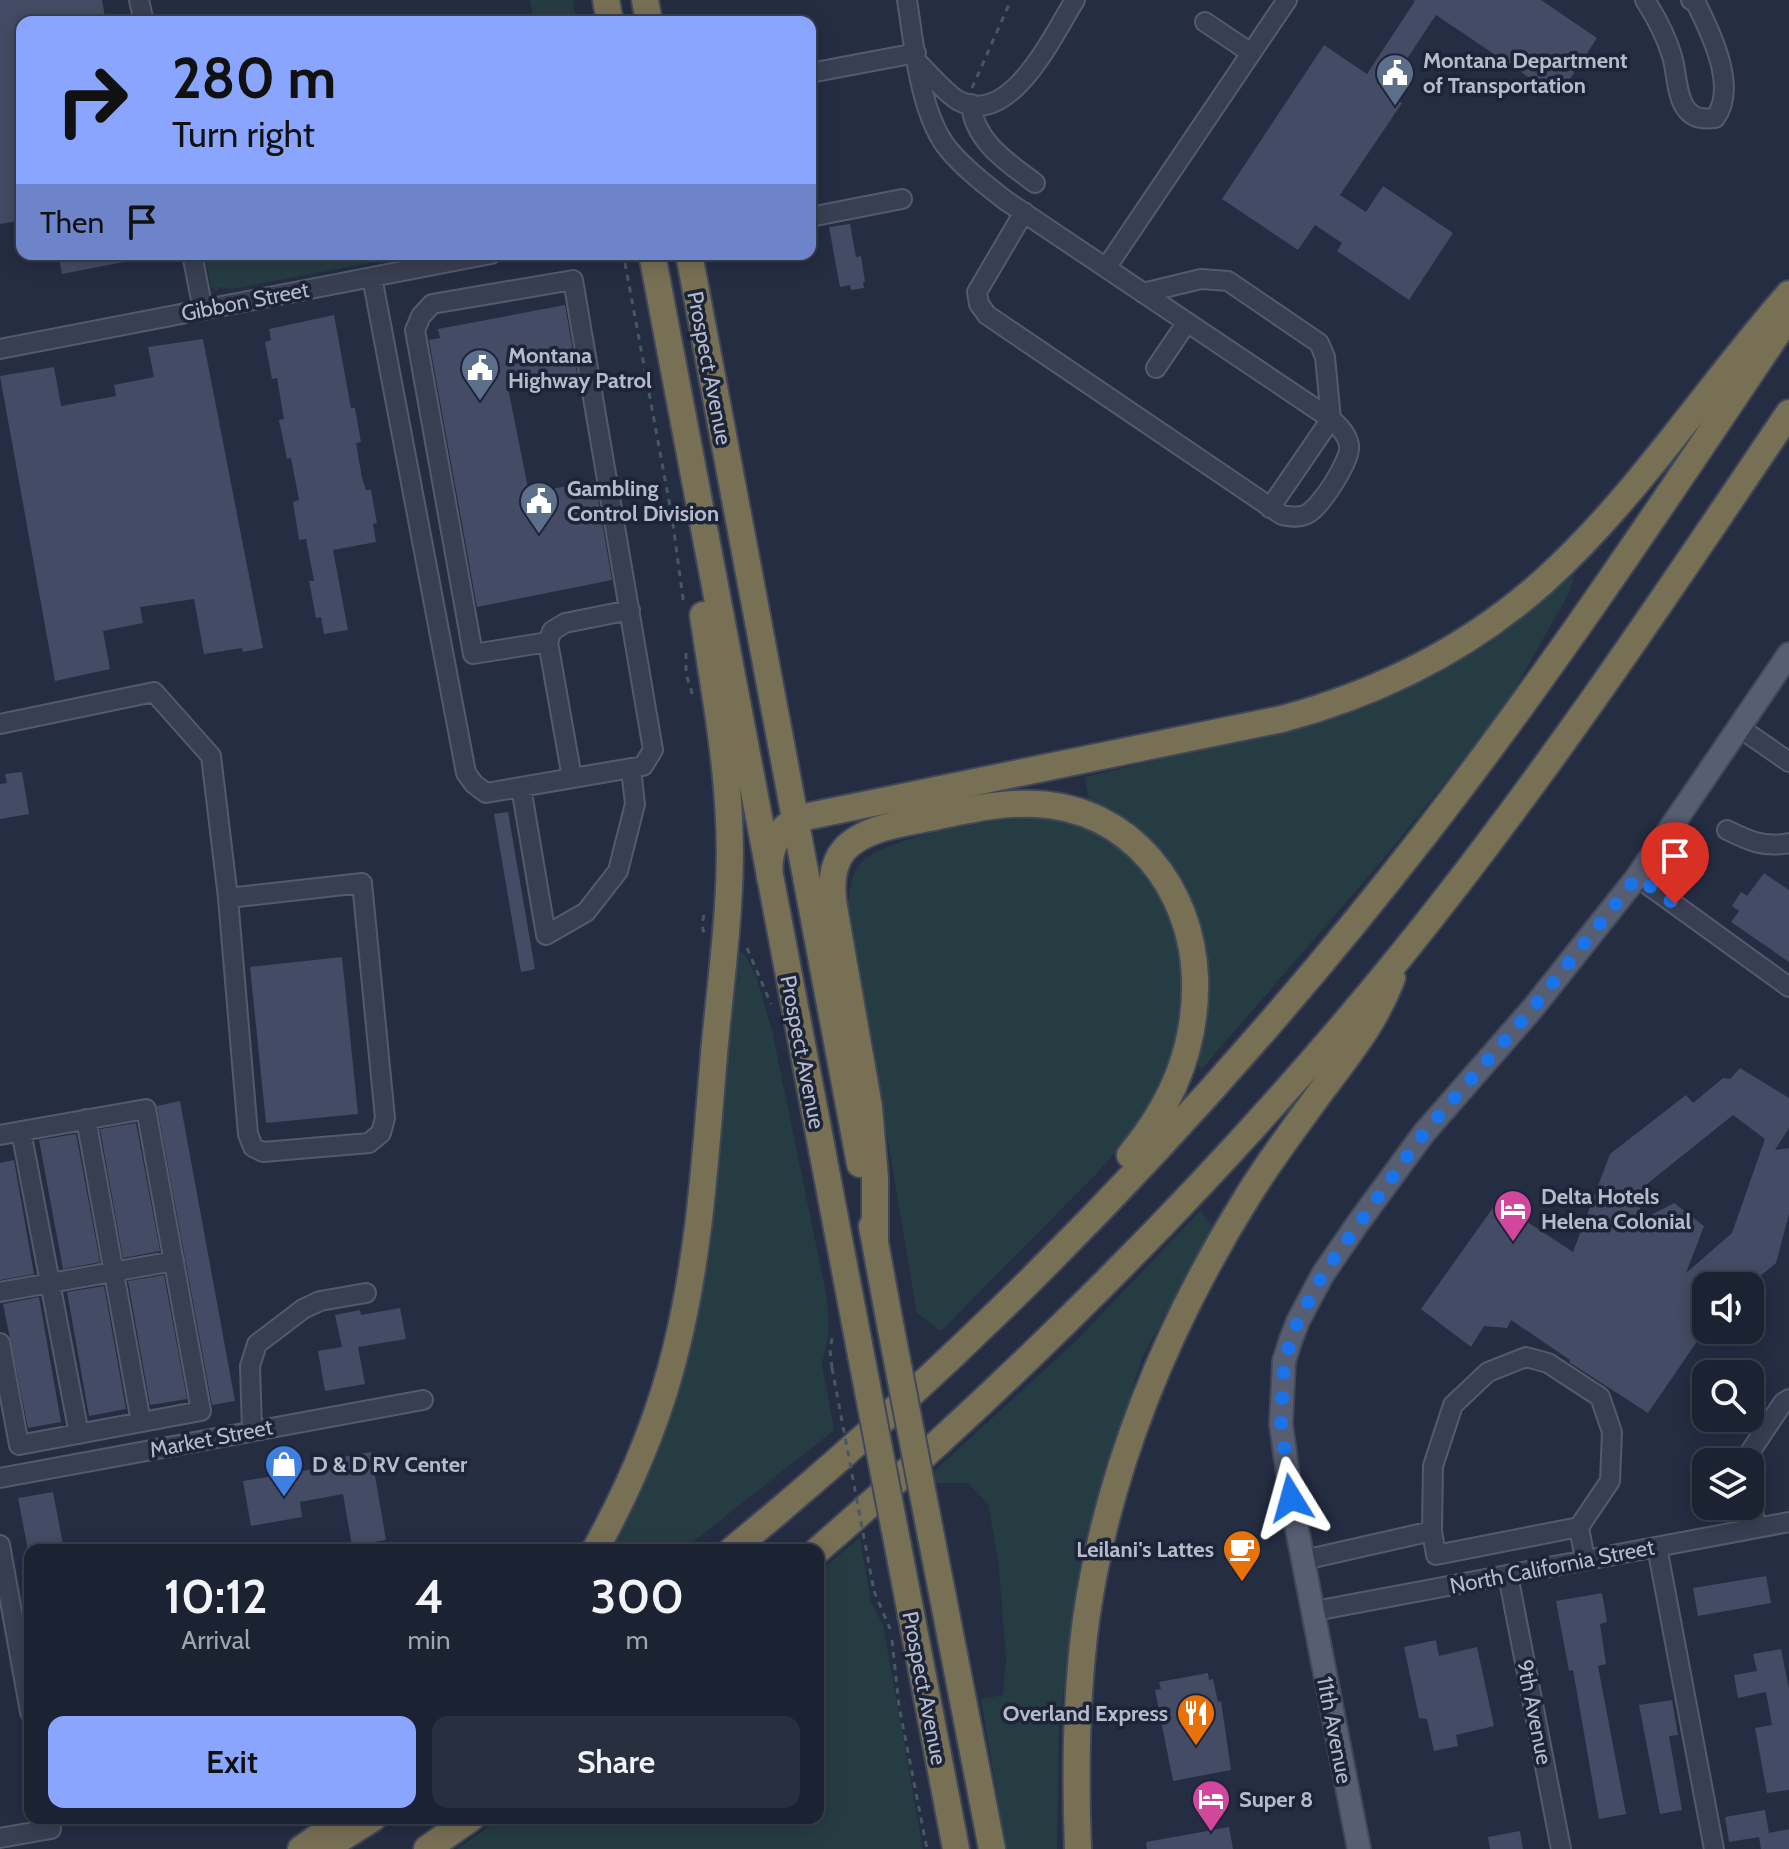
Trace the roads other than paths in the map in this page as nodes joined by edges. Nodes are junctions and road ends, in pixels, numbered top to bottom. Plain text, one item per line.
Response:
1 (907, 0) edge
2 (1075, 0) edge
3 (1287, 0) edge
4 (1691, 0) edge
5 (1648, 1) edge
6 (1205, 22) dead end
7 (1251, 53) junction
8 (917, 58) junction
9 (816, 72) edge
10 (971, 104) junction
11 (1035, 183) dead end
12 (902, 199) dead end
13 (1024, 212) junction
14 (816, 216) edge
15 (193, 260) edge
16 (460, 260) edge
17 (653, 260) edge
18 (690, 260) edge
19 (1106, 268) junction
20 (372, 277) junction
21 (1143, 293) junction
22 (1789, 294) edge
23 (203, 310) junction
24 (1789, 316) edge
25 (1187, 322) junction
26 (0, 349) edge
27 (1156, 368) dead end
28 (1789, 413) edge
29 (1331, 419) junction
30 (693, 468) junction
31 (1270, 508) junction
32 (630, 610) junction
33 (548, 642) junction
34 (1789, 654) edge
35 (0, 724) edge
36 (1740, 728) junction
37 (1789, 762) edge
38 (631, 769) junction
39 (572, 778) junction
40 (521, 787) junction
41 (795, 820) junction
42 (1727, 830) dead end
43 (1789, 843) edge
44 (1637, 877) junction
45 (770, 878) junction
46 (228, 898) junction
47 (1402, 954) junction
48 (1789, 987) edge
49 (86, 1119) junction
50 (21, 1131) junction
51 (0, 1135) edge
52 (875, 1241) junction
53 (174, 1261) junction
54 (113, 1271) junction
55 (50, 1283) junction
56 (0, 1292) edge
57 (366, 1293) dead end
58 (999, 1310) junction
59 (0, 1343) edge
60 (1789, 1399) edge
61 (423, 1400) dead end
62 (141, 1422) junction
63 (252, 1430) junction
64 (79, 1434) junction
65 (1753, 1448) edge
66 (0, 1478) edge
67 (1755, 1520) edge
68 (1789, 1522) edge
69 (1579, 1527) junction
70 (1756, 1528) junction
71 (1432, 1531) junction
72 (598, 1544) edge
73 (739, 1544) edge
74 (0, 1545) edge
75 (824, 1545) edge
76 (1657, 1547) junction
77 (1304, 1560) junction
78 (1585, 1560) junction
79 (1508, 1575) junction
80 (1315, 1611) junction
81 (1086, 1620) junction
82 (24, 1679) edge
83 (47, 1824) edge
84 (336, 1824) edge
85 (364, 1824) edge
86 (462, 1824) edge
87 (0, 1838) edge
88 (301, 1849) edge
89 (324, 1849) edge
90 (427, 1849) edge
91 (956, 1849) edge
92 (992, 1849) edge
93 (1064, 1849) edge
94 (1078, 1849) edge
95 (1359, 1849) edge
96 (1561, 1849) edge
97 (1714, 1849) edge

1 - 8 street
2 - 10 street
3 - 7 street
4 - 5 street
6 - 7 street
7 - 19 street
8 - 9 street
8 - 10 street
8 - 13 street
10 - 11 street
12 - 14 street
13 - 19 street
13 - 31 street
15 - 23 street
16 - 20 street, Gibbon Street
17 - 30 highway, Prospect Avenue
18 - 41 highway, Prospect Avenue
19 - 21 street
20 - 23 street, Gibbon Street
20 - 40 street
21 - 25 street
21 - 29 street
22 - 41 highway
23 - 26 street, Gibbon Street
24 - 58 highway
25 - 27 street
25 - 29 street
28 - 47 highway
29 - 31 street
29 - 31 street
30 - 45 highway, Prospect Avenue
30 - 72 highway
32 - 33 street
32 - 33 street
32 - 38 street
33 - 39 street
34 - 36 main road, 11th Avenue
35 - 46 street
36 - 37 street
36 - 44 main road, 11th Avenue
38 - 39 street
38 - 40 street
39 - 40 street
41 - 45 highway
41 - 52 highway, Prospect Avenue
42 - 43 street
44 - 48 street
44 - 77 main road, 11th Avenue
45 - 91 highway, Prospect Avenue, bridge
46 - 46 street
47 - 75 highway
47 - 81 highway
49 - 50 street
49 - 53 street
49 - 54 street
50 - 51 street
50 - 55 street
52 - 58 highway
52 - 92 highway, Prospect Avenue, bridge
53 - 54 street
53 - 62 street
54 - 55 street
54 - 62 street
55 - 56 street
55 - 64 street
57 - 63 street
58 - 73 highway
59 - 64 street
60 - 65 street
61 - 63 street, Market Street
62 - 64 street
63 - 66 street, Market Street
67 - 70 street
68 - 70 street, North California Street
69 - 71 street
69 - 71 street
69 - 78 street
70 - 76 street, North California Street
71 - 77 street
74 - 82 street
76 - 78 street, North California Street
76 - 97 street
77 - 80 main road, 11th Avenue
78 - 79 street, North California Street
79 - 80 street, North California Street
79 - 96 street, 9th Avenue
80 - 95 main road, 11th Avenue
81 - 93 highway
81 - 94 highway
83 - 87 street
84 - 88 highway
85 - 89 highway
86 - 90 highway

